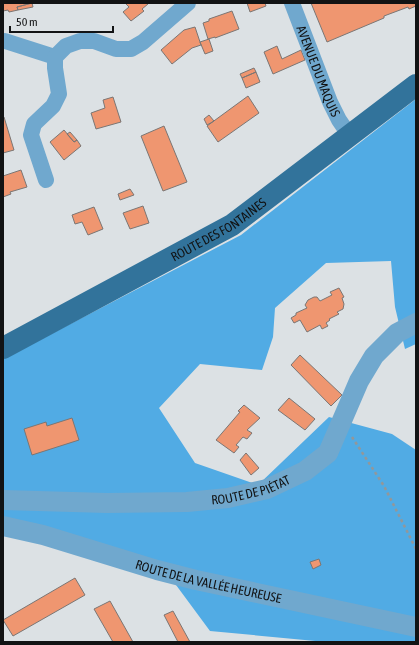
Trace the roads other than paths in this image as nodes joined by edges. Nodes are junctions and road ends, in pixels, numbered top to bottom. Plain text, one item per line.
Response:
1 (188, 3) edge
2 (292, 3) edge
3 (5, 41) dead end
4 (56, 58) junction
5 (416, 85) edge
6 (350, 136) junction
7 (46, 180) dead end
8 (416, 323) edge
9 (3, 348) edge
10 (3, 500) edge
11 (3, 526) edge
12 (416, 627) edge

1 - 4 street
2 - 6 street, AVENUE DU MAQUIS
3 - 4 street
4 - 7 street
5 - 6 main road, ROUTE DES FONTAINES
6 - 9 main road, ROUTE DES FONTAINES
8 - 10 street, ROUTE DE PIÉTAT
11 - 12 street, ROUTE DE LA VALLÉE HEUREUSE

